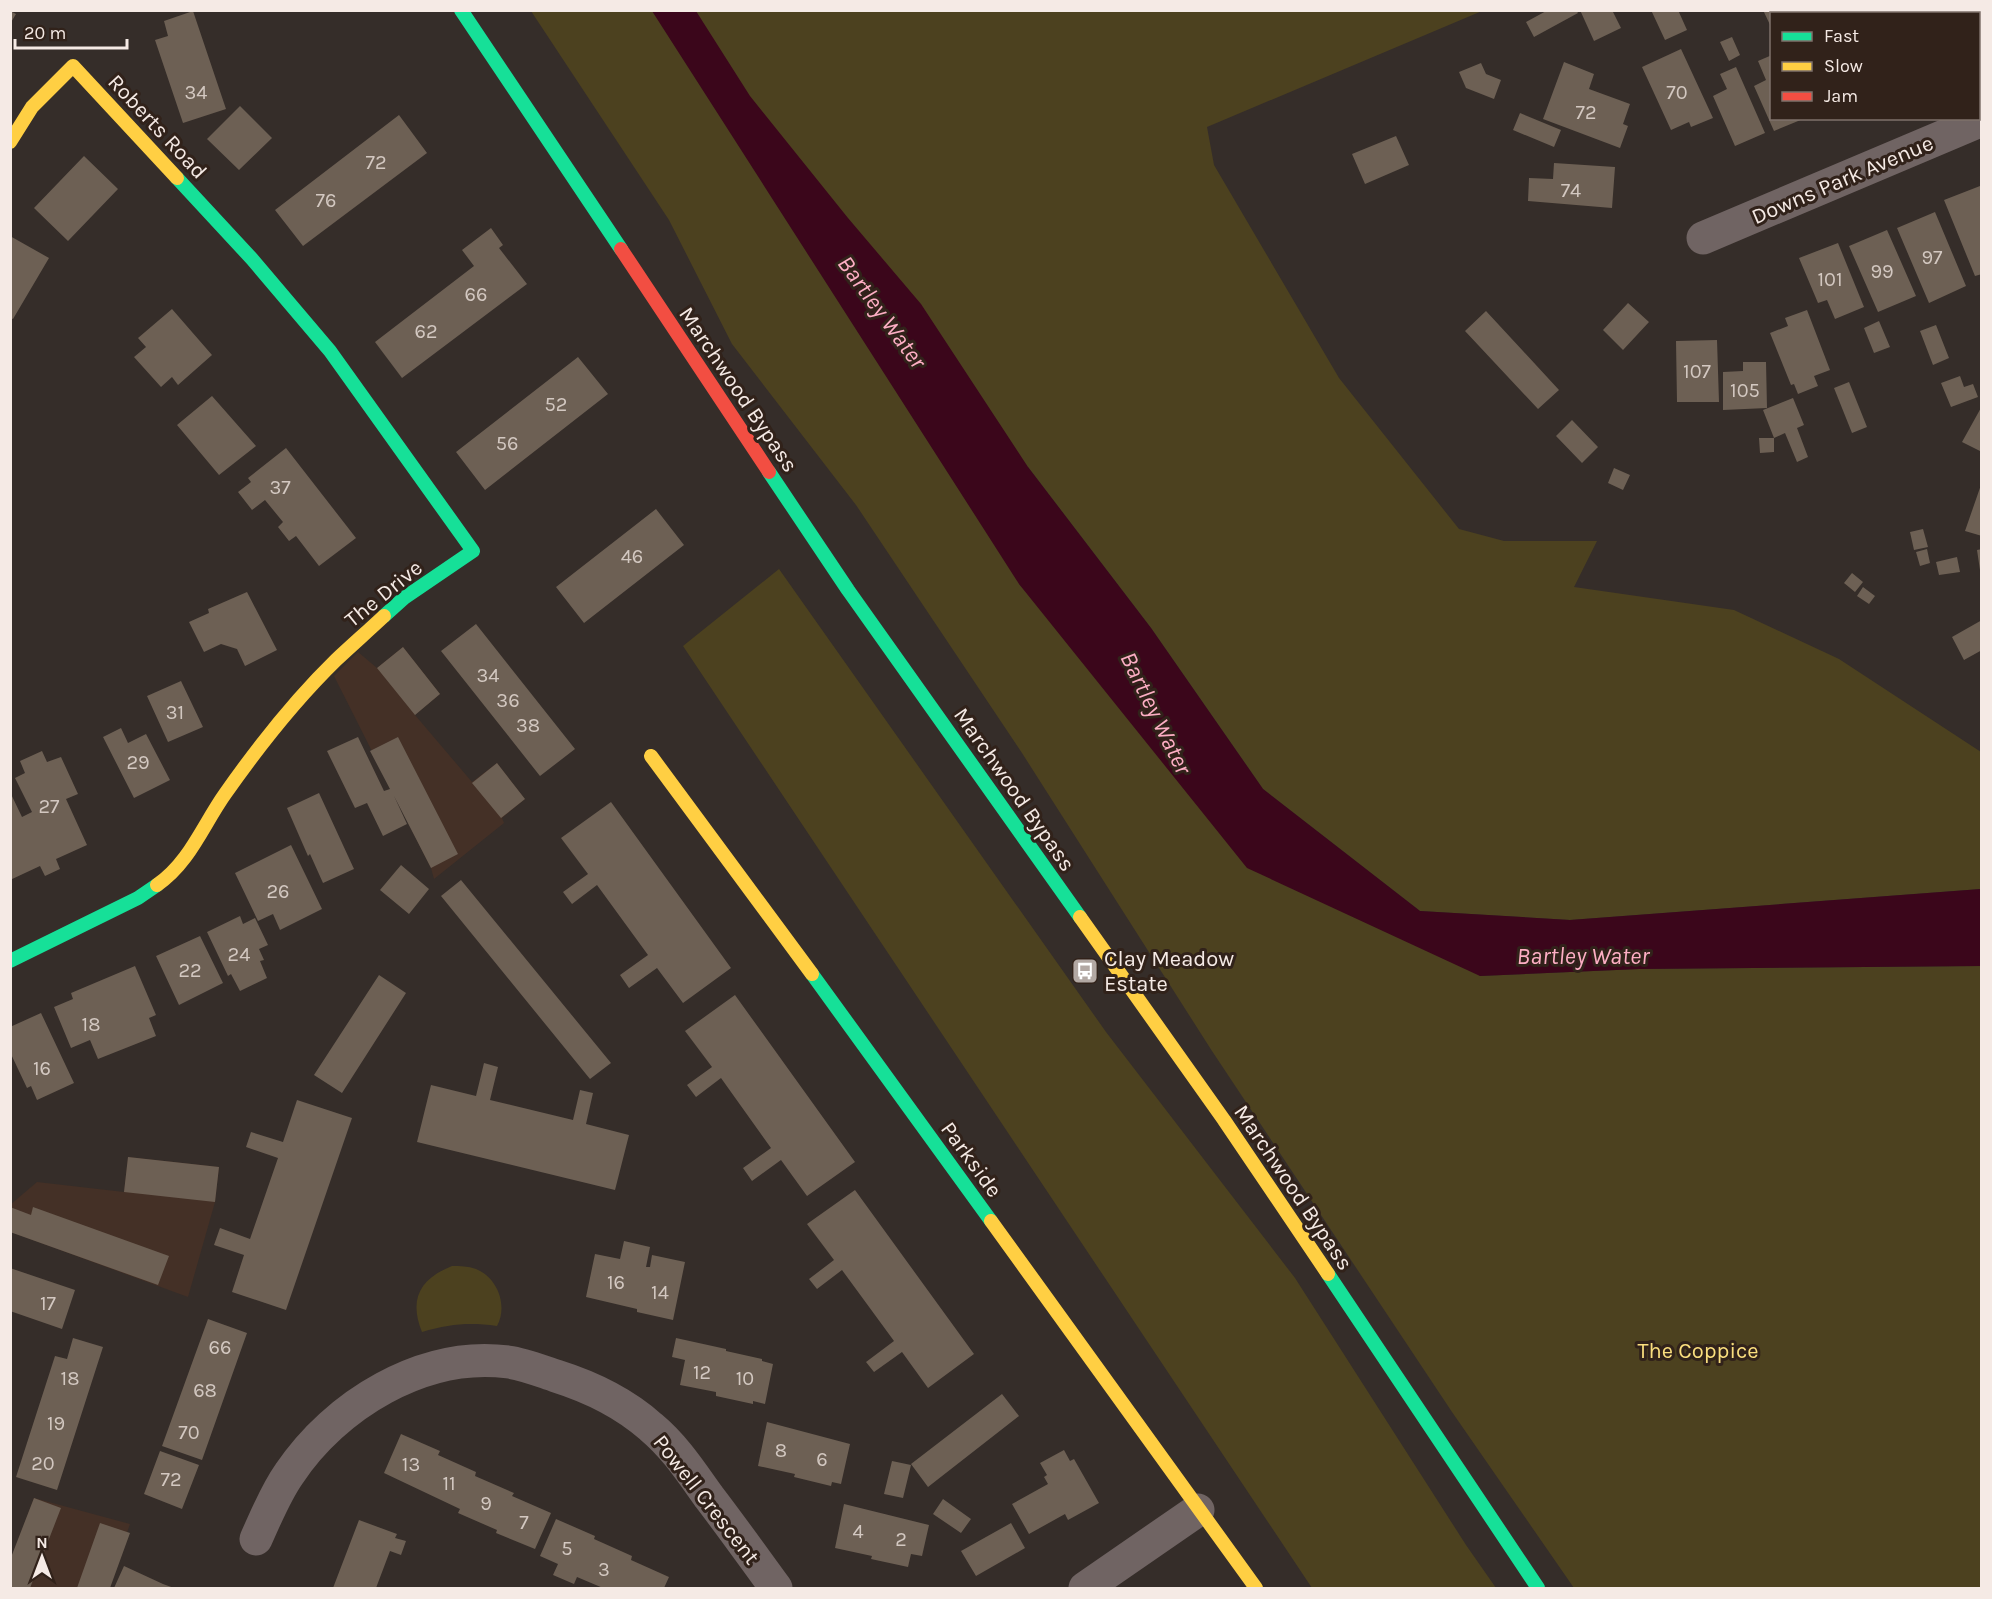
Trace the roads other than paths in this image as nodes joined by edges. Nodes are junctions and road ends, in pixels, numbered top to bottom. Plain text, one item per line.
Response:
1 (461, 10) edge
2 (1982, 120) edge
3 (10, 142) edge
4 (205, 208) joint
5 (1703, 238) dead end
6 (651, 756) dead end
7 (10, 961) edge
8 (1198, 1510) junction
9 (256, 1539) dead end
10 (776, 1588) edge
11 (1085, 1588) edge
12 (1256, 1588) edge
13 (1538, 1588) edge

1 - 13 street, Marchwood Bypass
2 - 5 street, Downs Park Avenue
3 - 4 street, Roberts Road
4 - 7 street, The Drive
6 - 8 street, Parkside
8 - 11 street
8 - 12 street, Parkside
9 - 10 street, Powell Crescent

